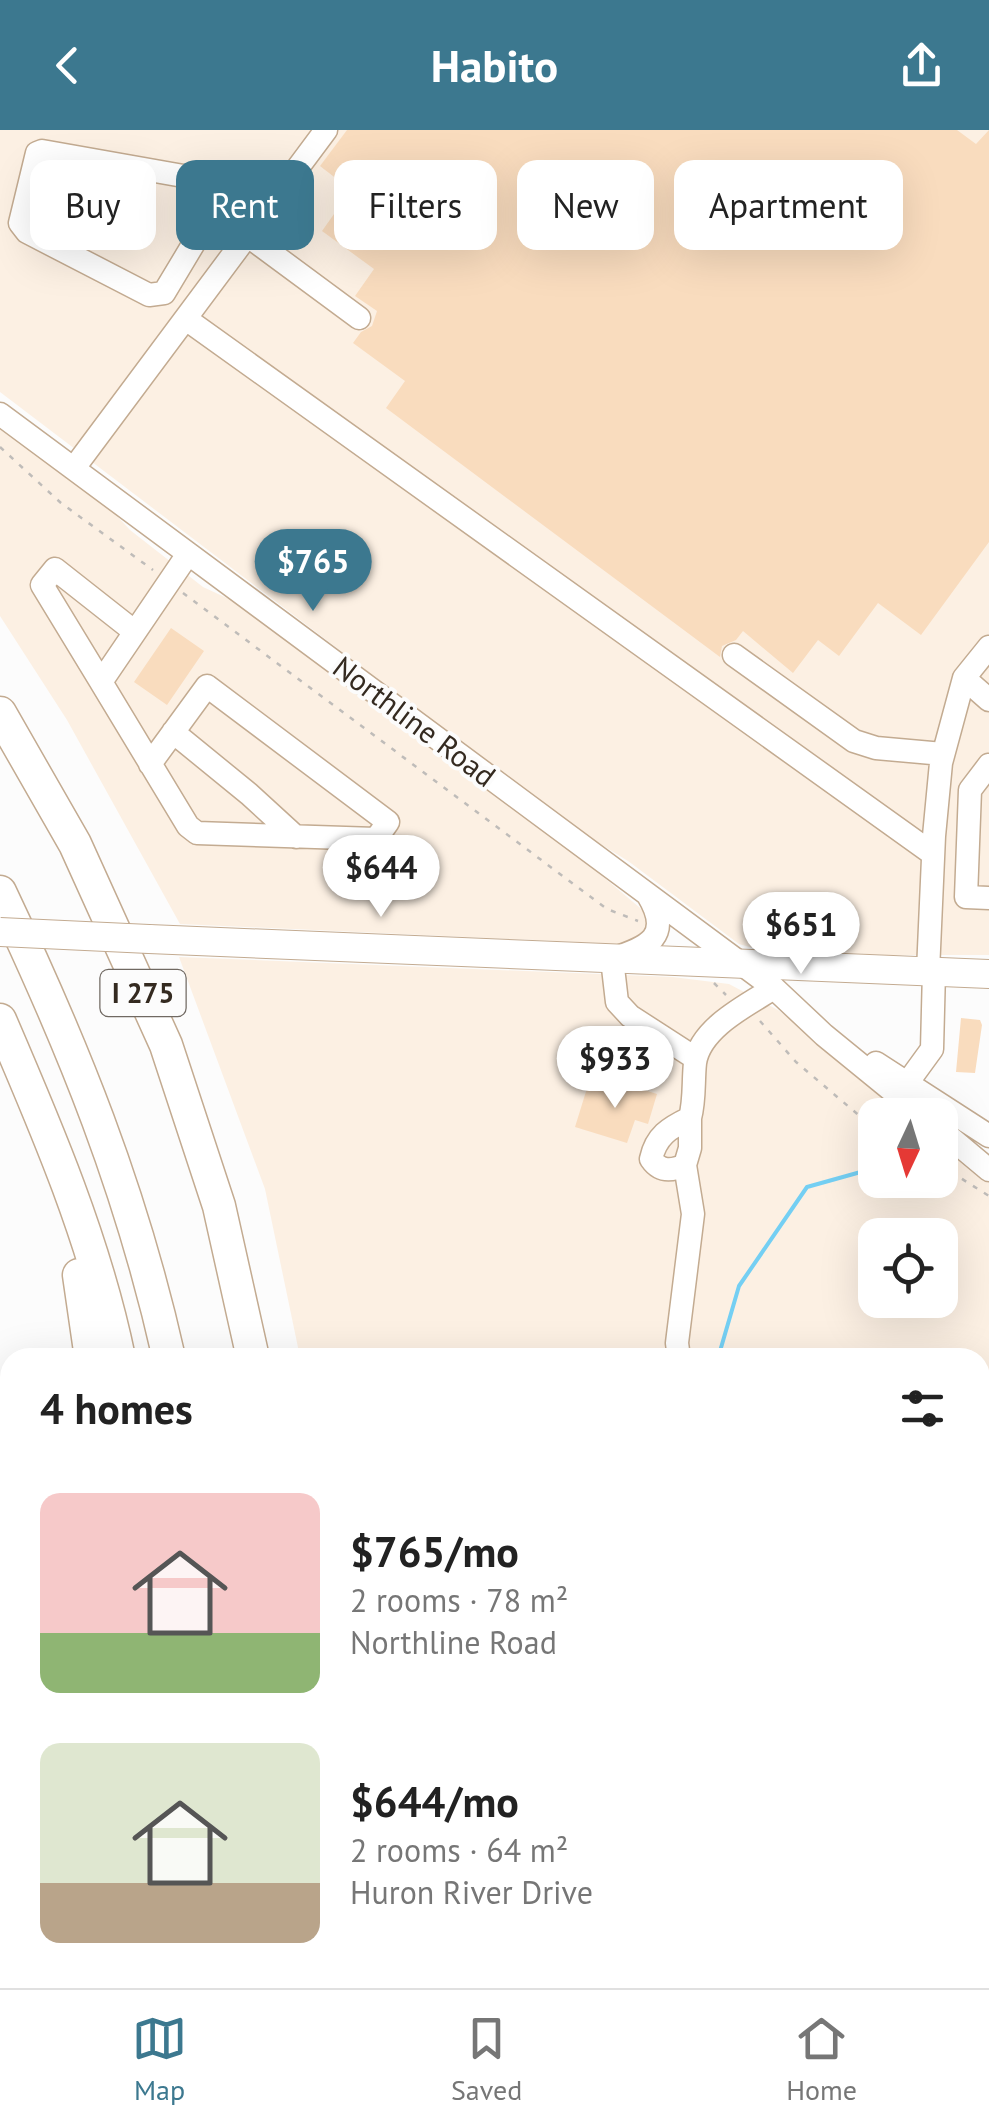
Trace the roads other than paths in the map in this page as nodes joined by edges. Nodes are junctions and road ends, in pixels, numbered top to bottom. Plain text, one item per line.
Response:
1 (326, 130) edge
2 (304, 160) edge
3 (230, 184) joint
4 (238, 250) edge
5 (267, 250) edge
6 (359, 318) dead end
7 (186, 319) junction
8 (0, 414) edge
9 (74, 468) junction
10 (188, 554) junction
11 (135, 632) junction
12 (989, 647) edge
13 (734, 655) dead end
14 (964, 678) junction
15 (101, 682) junction
16 (989, 700) edge
17 (0, 713) edge
18 (173, 732) junction
19 (943, 754) junction
20 (150, 764) junction
21 (989, 764) edge
22 (296, 837) junction
23 (967, 842) junction
24 (933, 847) junction
25 (0, 892) edge
26 (648, 895) junction
27 (989, 898) edge
28 (0, 932) edge
29 (612, 959) junction
30 (740, 964) junction
31 (931, 971) junction
32 (989, 974) edge
33 (774, 988) junction
34 (4, 1031) edge
35 (824, 1035) junction
36 (696, 1058) junction
37 (908, 1082) junction
38 (901, 1098) edge
39 (690, 1118) junction
40 (989, 1136) edge
41 (958, 1145) edge
42 (685, 1165) junction
43 (989, 1170) edge
44 (238, 1292) junction
45 (89, 1348) edge
46 (116, 1348) edge
47 (166, 1348) edge
48 (251, 1348) edge
49 (270, 1348) edge
50 (677, 1348) edge

1 - 2 street
3 - 3 street
4 - 7 street
5 - 6 street
7 - 9 street
7 - 24 street
8 - 9 street, Northline Road
9 - 10 street, Northline Road
10 - 11 street
10 - 26 street, Northline Road
11 - 15 street
11 - 15 street
12 - 14 street
13 - 19 street
14 - 16 street
14 - 19 street
15 - 20 street
17 - 44 highway, I 275
18 - 20 street
18 - 22 street
18 - 22 street
19 - 24 street
20 - 22 street
21 - 23 street
23 - 24 street
23 - 27 street
24 - 31 street
25 - 47 highway, I 275
26 - 29 street
26 - 30 street, Northline Road
28 - 29 main road, bridge
29 - 30 main road
29 - 36 street
30 - 31 main road
30 - 33 street, Northline Road
31 - 32 main road
31 - 37 street
33 - 35 street, Northline Road
33 - 36 street
34 - 45 highway
34 - 46 highway
35 - 37 street, Northline Road
35 - 38 street, Northline Road
36 - 39 street
37 - 40 street, Northline Road
39 - 42 street
39 - 42 street
41 - 43 street
42 - 50 street
44 - 48 highway, I 275
44 - 49 highway

